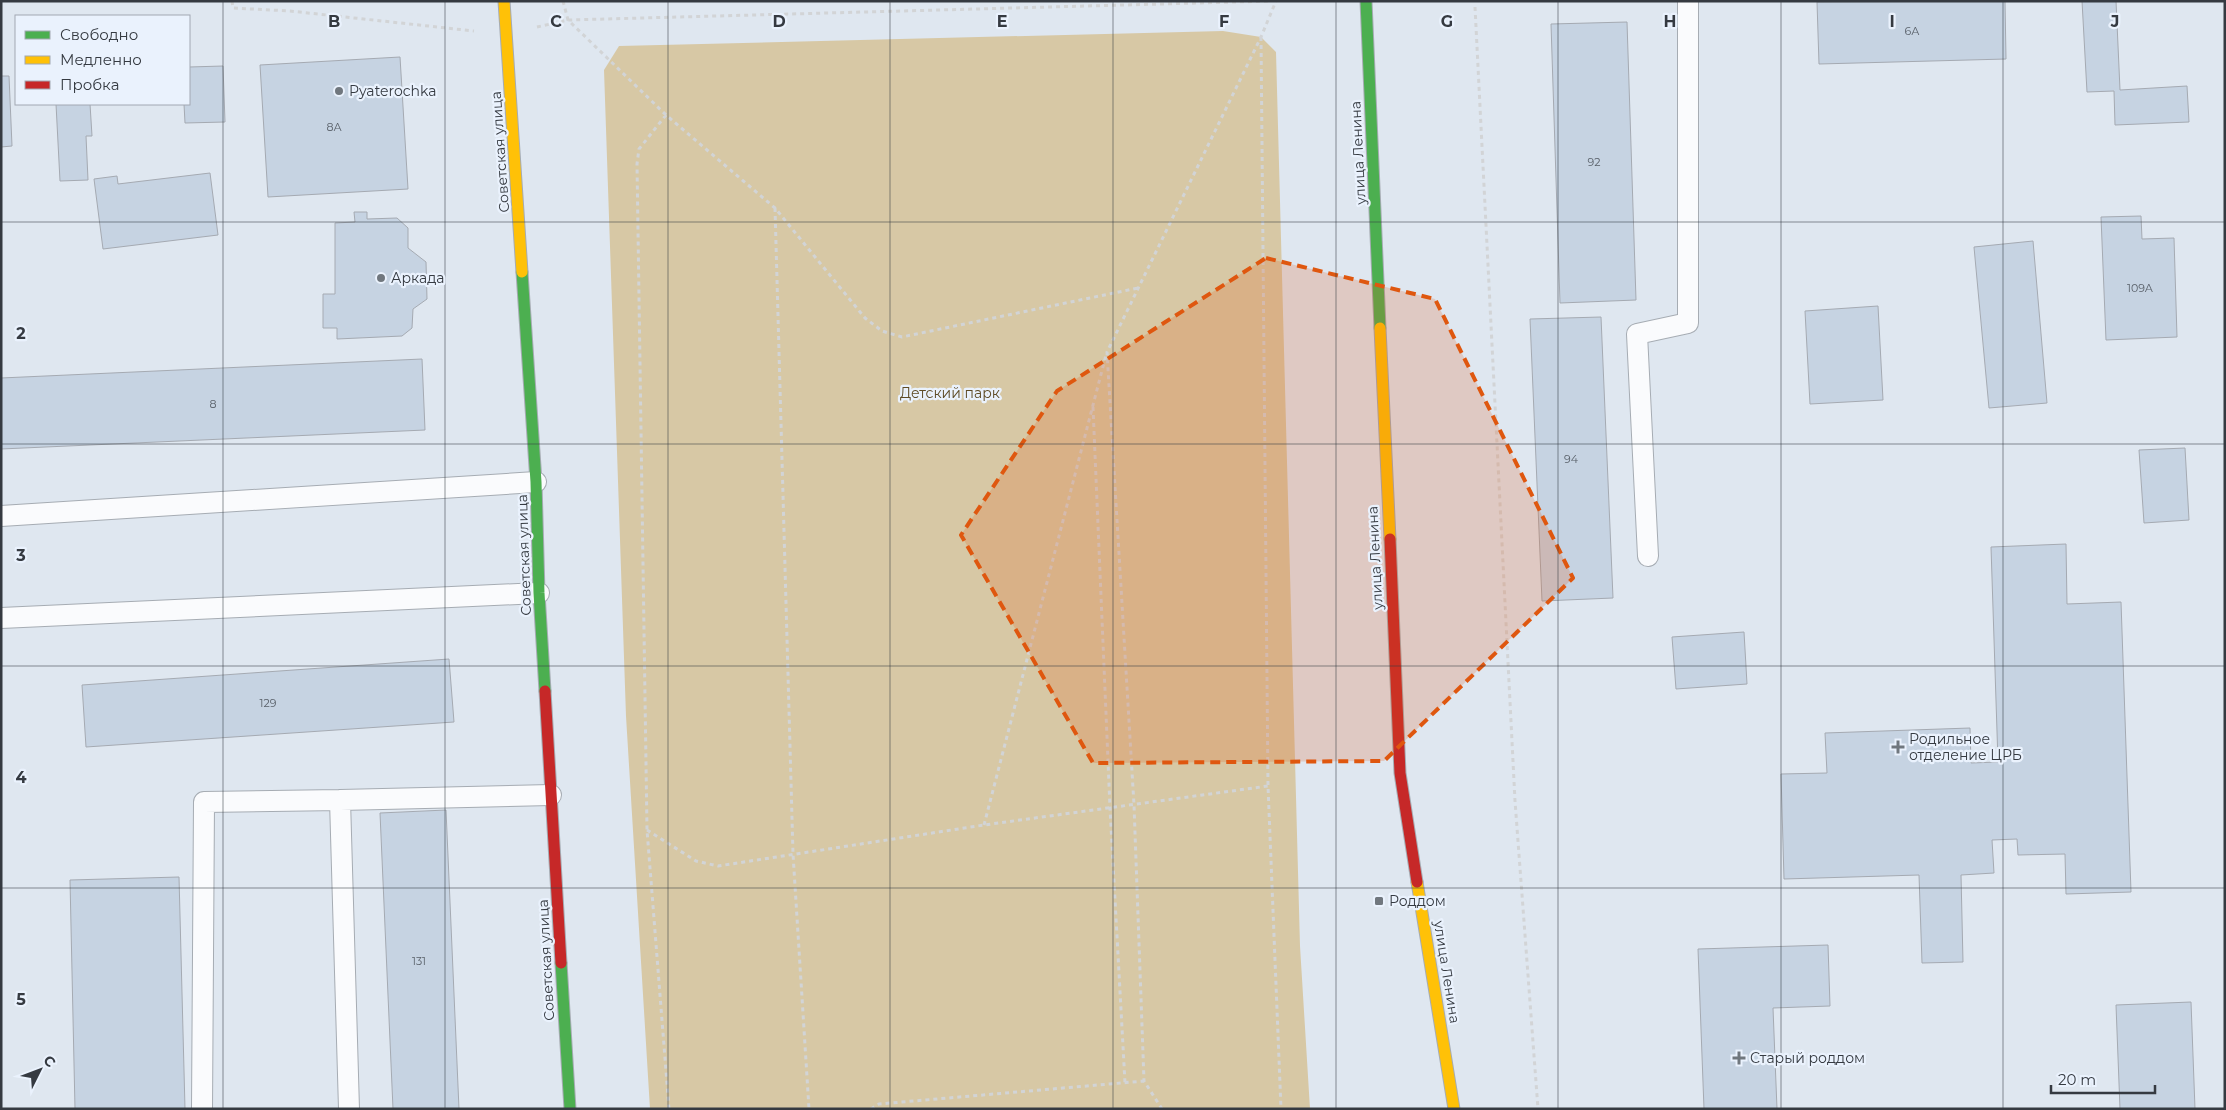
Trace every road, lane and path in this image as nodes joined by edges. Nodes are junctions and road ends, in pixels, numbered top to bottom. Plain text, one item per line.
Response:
1 (232, 1) edge
2 (504, 1) edge
3 (563, 1) edge
4 (1274, 1) edge
5 (1366, 1) edge
6 (1688, 1) edge
7 (1475, 7) dead end
8 (568, 20) junction
9 (507, 33) junction
10 (1261, 37) junction
11 (666, 115) junction
12 (775, 208) junction
13 (1138, 288) junction
14 (1107, 352) junction
15 (1093, 407) junction
16 (536, 482) junction
17 (1, 516) edge
18 (1648, 556) dead end
19 (539, 593) junction
20 (1, 618) edge
21 (1268, 786) junction
22 (551, 795) junction
23 (340, 800) junction
24 (1134, 805) junction
25 (1110, 808) junction
26 (984, 825) junction
27 (647, 830) junction
28 (793, 854) junction
29 (1144, 1081) junction
30 (1125, 1083) junction
31 (202, 1109) edge
32 (349, 1109) edge
33 (570, 1109) edge
34 (669, 1109) edge
35 (809, 1109) edge
36 (871, 1109) edge
37 (1162, 1109) edge
38 (1281, 1109) edge
39 (1454, 1109) edge
40 (1538, 1109) edge

1 - 9 path
2 - 9 street, Советская улица
3 - 8 path
4 - 8 path
4 - 10 path
5 - 39 street, улица Ленина
6 - 18 lane
7 - 40 path
8 - 9 path
8 - 11 path
9 - 16 street, Советская улица
10 - 13 path
10 - 21 path
11 - 12 path
11 - 27 path
12 - 13 path
12 - 28 path
13 - 14 path
14 - 15 path
14 - 24 path
15 - 25 path
15 - 26 path
16 - 17 lane
16 - 19 street, Советская улица
19 - 20 lane
19 - 22 street, Советская улица
21 - 24 path
21 - 38 path
22 - 23 lane
22 - 33 street, Советская улица
23 - 31 lane
23 - 32 lane
24 - 25 path
24 - 29 path
25 - 26 path
25 - 30 path
26 - 28 path
27 - 28 path
27 - 34 path
28 - 35 path
29 - 30 path
29 - 37 path
30 - 36 path

